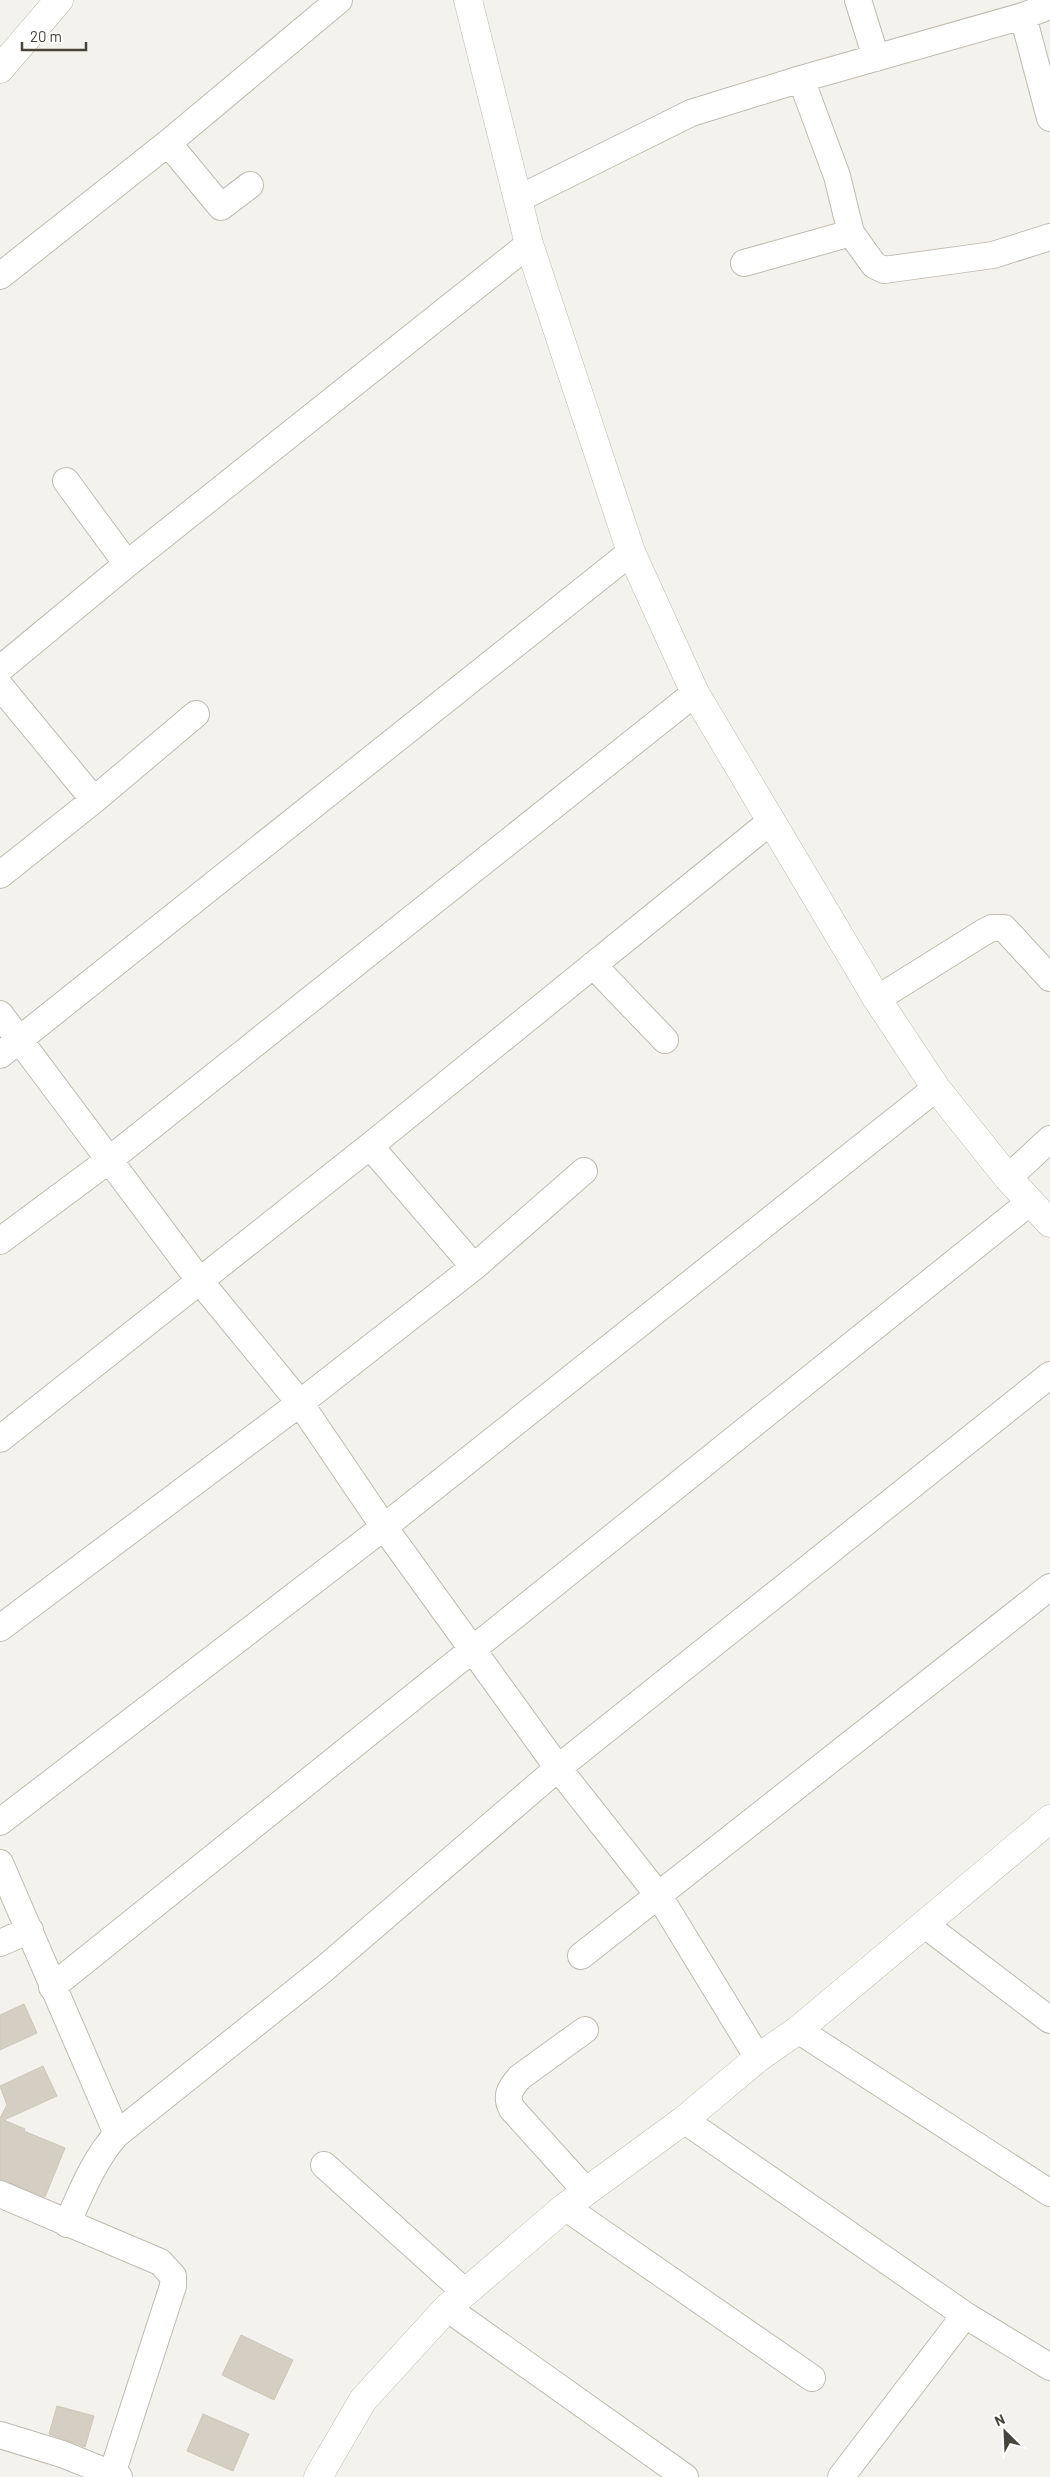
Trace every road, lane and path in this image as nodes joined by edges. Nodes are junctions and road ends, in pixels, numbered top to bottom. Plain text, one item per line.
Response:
1 (59, 0) edge
2 (340, 0) edge
3 (468, 0) edge
4 (858, 0) edge
5 (1050, 6) edge
6 (38, 13) edge
7 (1023, 16) junction
8 (876, 58) junction
9 (0, 69) edge
10 (801, 78) junction
11 (1050, 118) edge
12 (168, 142) junction
13 (250, 185) dead end
14 (518, 199) junction
15 (851, 233) junction
16 (1050, 237) edge
17 (528, 244) junction
18 (744, 263) dead end
19 (0, 276) edge
20 (66, 481) dead end
21 (631, 552) junction
22 (127, 564) junction
23 (4, 656) edge
24 (0, 686) edge
25 (695, 693) junction
26 (196, 714) dead end
27 (94, 800) junction
28 (770, 822) junction
29 (0, 875) edge
30 (593, 965) junction
31 (1050, 978) edge
32 (877, 999) junction
33 (0, 1014) edge
34 (665, 1040) dead end
35 (10, 1047) edge
36 (936, 1088) junction
37 (1050, 1139) edge
38 (370, 1146) junction
39 (109, 1160) junction
40 (584, 1171) dead end
41 (1008, 1178) junction
42 (1030, 1202) junction
43 (1050, 1222) edge
44 (0, 1241) edge
45 (474, 1267) junction
46 (199, 1280) junction
47 (1050, 1375) edge
48 (300, 1403) junction
49 (0, 1439) edge
50 (384, 1527) junction
51 (1050, 1587) edge
52 (0, 1628) edge
53 (473, 1651) junction
54 (558, 1768) junction
55 (1050, 1818) edge
56 (0, 1822) edge
57 (0, 1862) edge
58 (658, 1896) junction
59 (924, 1924) junction
60 (30, 1930) junction
61 (0, 1942) edge
62 (581, 1956) dead end
63 (52, 1987) junction
64 (1050, 2020) edge
65 (585, 2030) dead end
66 (798, 2030) junction
67 (758, 2058) junction
68 (684, 2120) junction
69 (117, 2134) junction
70 (324, 2165) dead end
71 (586, 2191) junction
72 (1050, 2193) edge
73 (0, 2194) edge
74 (564, 2207) junction
75 (67, 2224) junction
76 (456, 2300) junction
77 (965, 2315) junction
78 (1050, 2367) edge
79 (812, 2378) dead end
80 (0, 2435) edge
81 (59, 2466) edge
82 (116, 2476) edge
83 (318, 2477) edge
84 (685, 2477) edge
85 (841, 2477) edge

1 - 6 street
2 - 12 street
3 - 14 street
4 - 8 street
5 - 7 street
6 - 9 street
7 - 8 street
7 - 11 street
8 - 10 street
10 - 14 street
10 - 15 street
12 - 13 street
12 - 19 street
14 - 17 street
15 - 16 street
15 - 18 street
17 - 21 street
17 - 22 street
20 - 22 street
21 - 25 street
21 - 35 street
22 - 23 street
24 - 27 street
25 - 28 street
25 - 39 street
26 - 27 street
27 - 29 street
28 - 30 street
28 - 32 street
30 - 34 street
30 - 38 street
31 - 32 street
32 - 36 street
33 - 35 street
35 - 39 street
36 - 41 street
36 - 50 street
37 - 41 street
38 - 45 street
38 - 46 street
39 - 44 street
39 - 46 street
40 - 45 street
41 - 42 street
42 - 43 street
42 - 53 street
45 - 48 street
46 - 48 street
46 - 49 street
47 - 54 street
48 - 50 street
48 - 52 street
50 - 53 street
50 - 56 street
51 - 58 street
53 - 54 street
53 - 63 street
54 - 58 street
54 - 69 street
55 - 59 street
57 - 60 street
58 - 62 street
58 - 67 street
59 - 64 street
59 - 66 street
60 - 61 street
60 - 63 street
63 - 69 street
65 - 71 street
66 - 67 street
66 - 72 street
67 - 68 street
68 - 71 street
68 - 77 street
69 - 75 street
70 - 76 street
71 - 74 street
73 - 75 street
74 - 76 street
74 - 79 street
75 - 82 street
76 - 83 street
76 - 84 street
77 - 78 street
77 - 85 street
80 - 81 street
81 - 82 street

